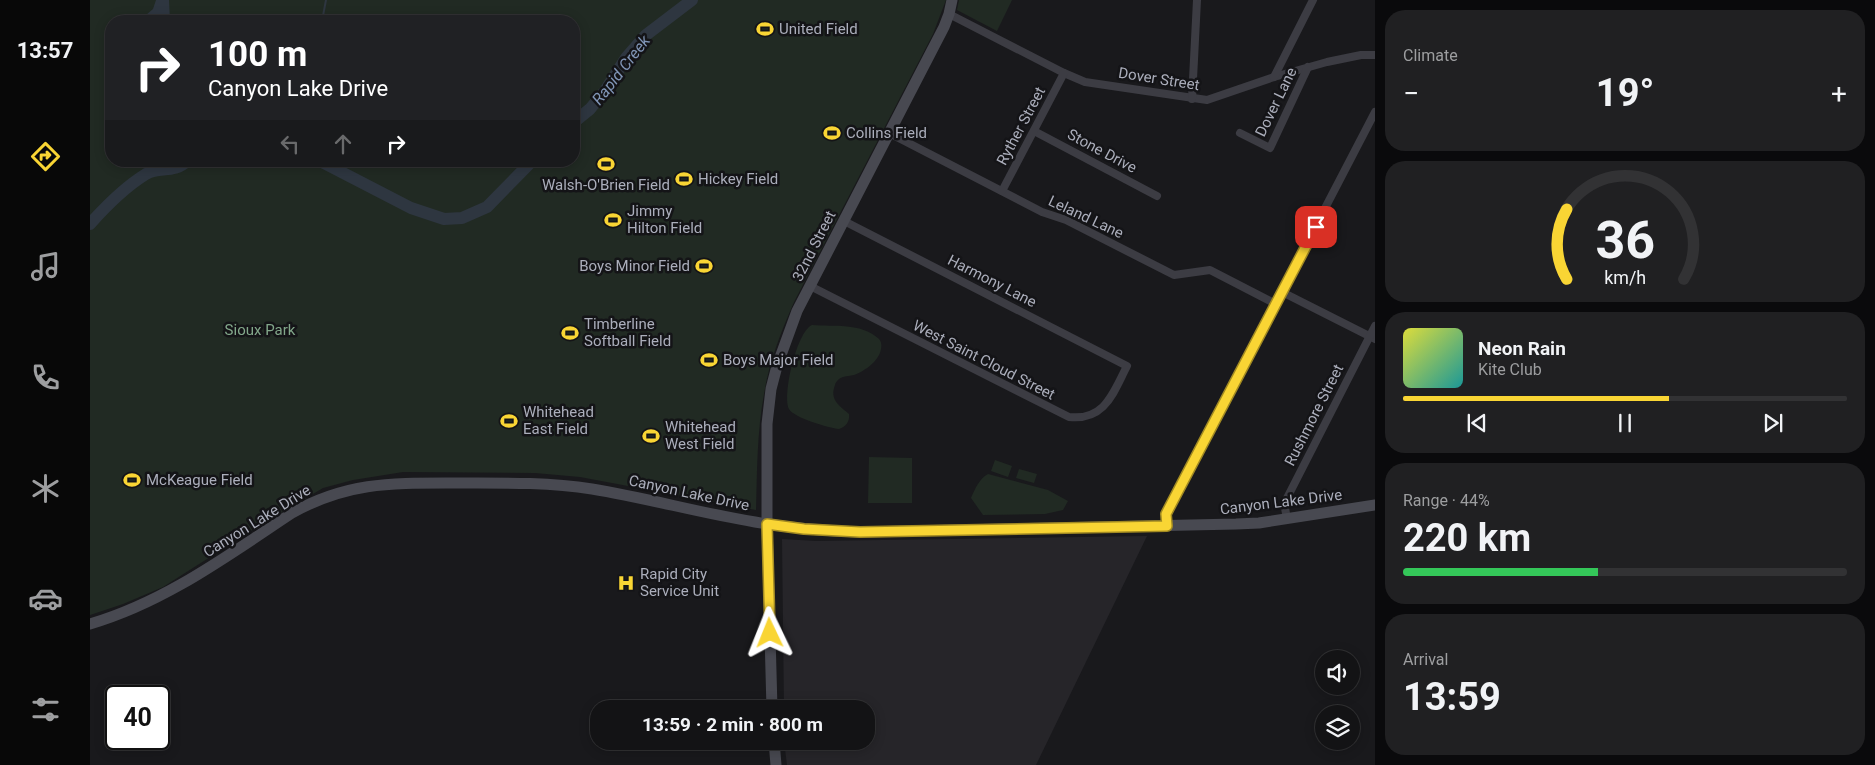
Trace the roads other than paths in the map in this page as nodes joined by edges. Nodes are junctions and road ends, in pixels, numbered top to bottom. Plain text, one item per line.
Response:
1 (952, 0) edge
2 (1197, 0) edge
3 (1313, 0) edge
4 (949, 14) junction
5 (1375, 55) edge
6 (1308, 67) junction
7 (1064, 73) junction
8 (1274, 77) junction
9 (1192, 99) junction
10 (1375, 112) edge
11 (1034, 131) junction
12 (1240, 133) dead end
13 (889, 134) junction
14 (1002, 191) junction
15 (1157, 196) dead end
16 (844, 221) junction
17 (810, 286) junction
18 (1282, 292) junction
19 (1276, 304) junction
20 (1375, 326) edge
21 (1372, 337) edge
22 (1127, 366) joint
23 (1375, 505) edge
24 (1287, 519) junction
25 (767, 524) junction
26 (1167, 526) junction
27 (90, 624) edge
28 (772, 700) edge
29 (775, 750) edge
30 (776, 765) edge

1 - 4 street, 32nd Street
2 - 9 street
3 - 8 street
4 - 7 street, Dover Street
4 - 13 street, 32nd Street
5 - 6 street, Dover Street
6 - 8 street, Dover Street
6 - 12 street, Dover Lane
7 - 9 street, Dover Street
7 - 11 street, Ryther Street
8 - 9 street, Dover Street
10 - 18 street
11 - 14 street, Ryther Street
11 - 15 street, Stone Drive
13 - 14 street, Leland Lane
13 - 16 street, 32nd Street
14 - 19 street, Leland Lane
16 - 17 street, 32nd Street
16 - 22 street, Harmony Lane
17 - 22 street, West Saint Cloud Street
17 - 25 street, 32nd Street
18 - 19 street
18 - 21 street
19 - 26 street
20 - 21 street, Rushmore Street
21 - 24 street, Rushmore Street
23 - 24 street, Canyon Lake Drive
24 - 26 street, Canyon Lake Drive
25 - 26 street, Canyon Lake Drive
25 - 27 street, Canyon Lake Drive
25 - 28 street, 32nd Street
29 - 30 street

